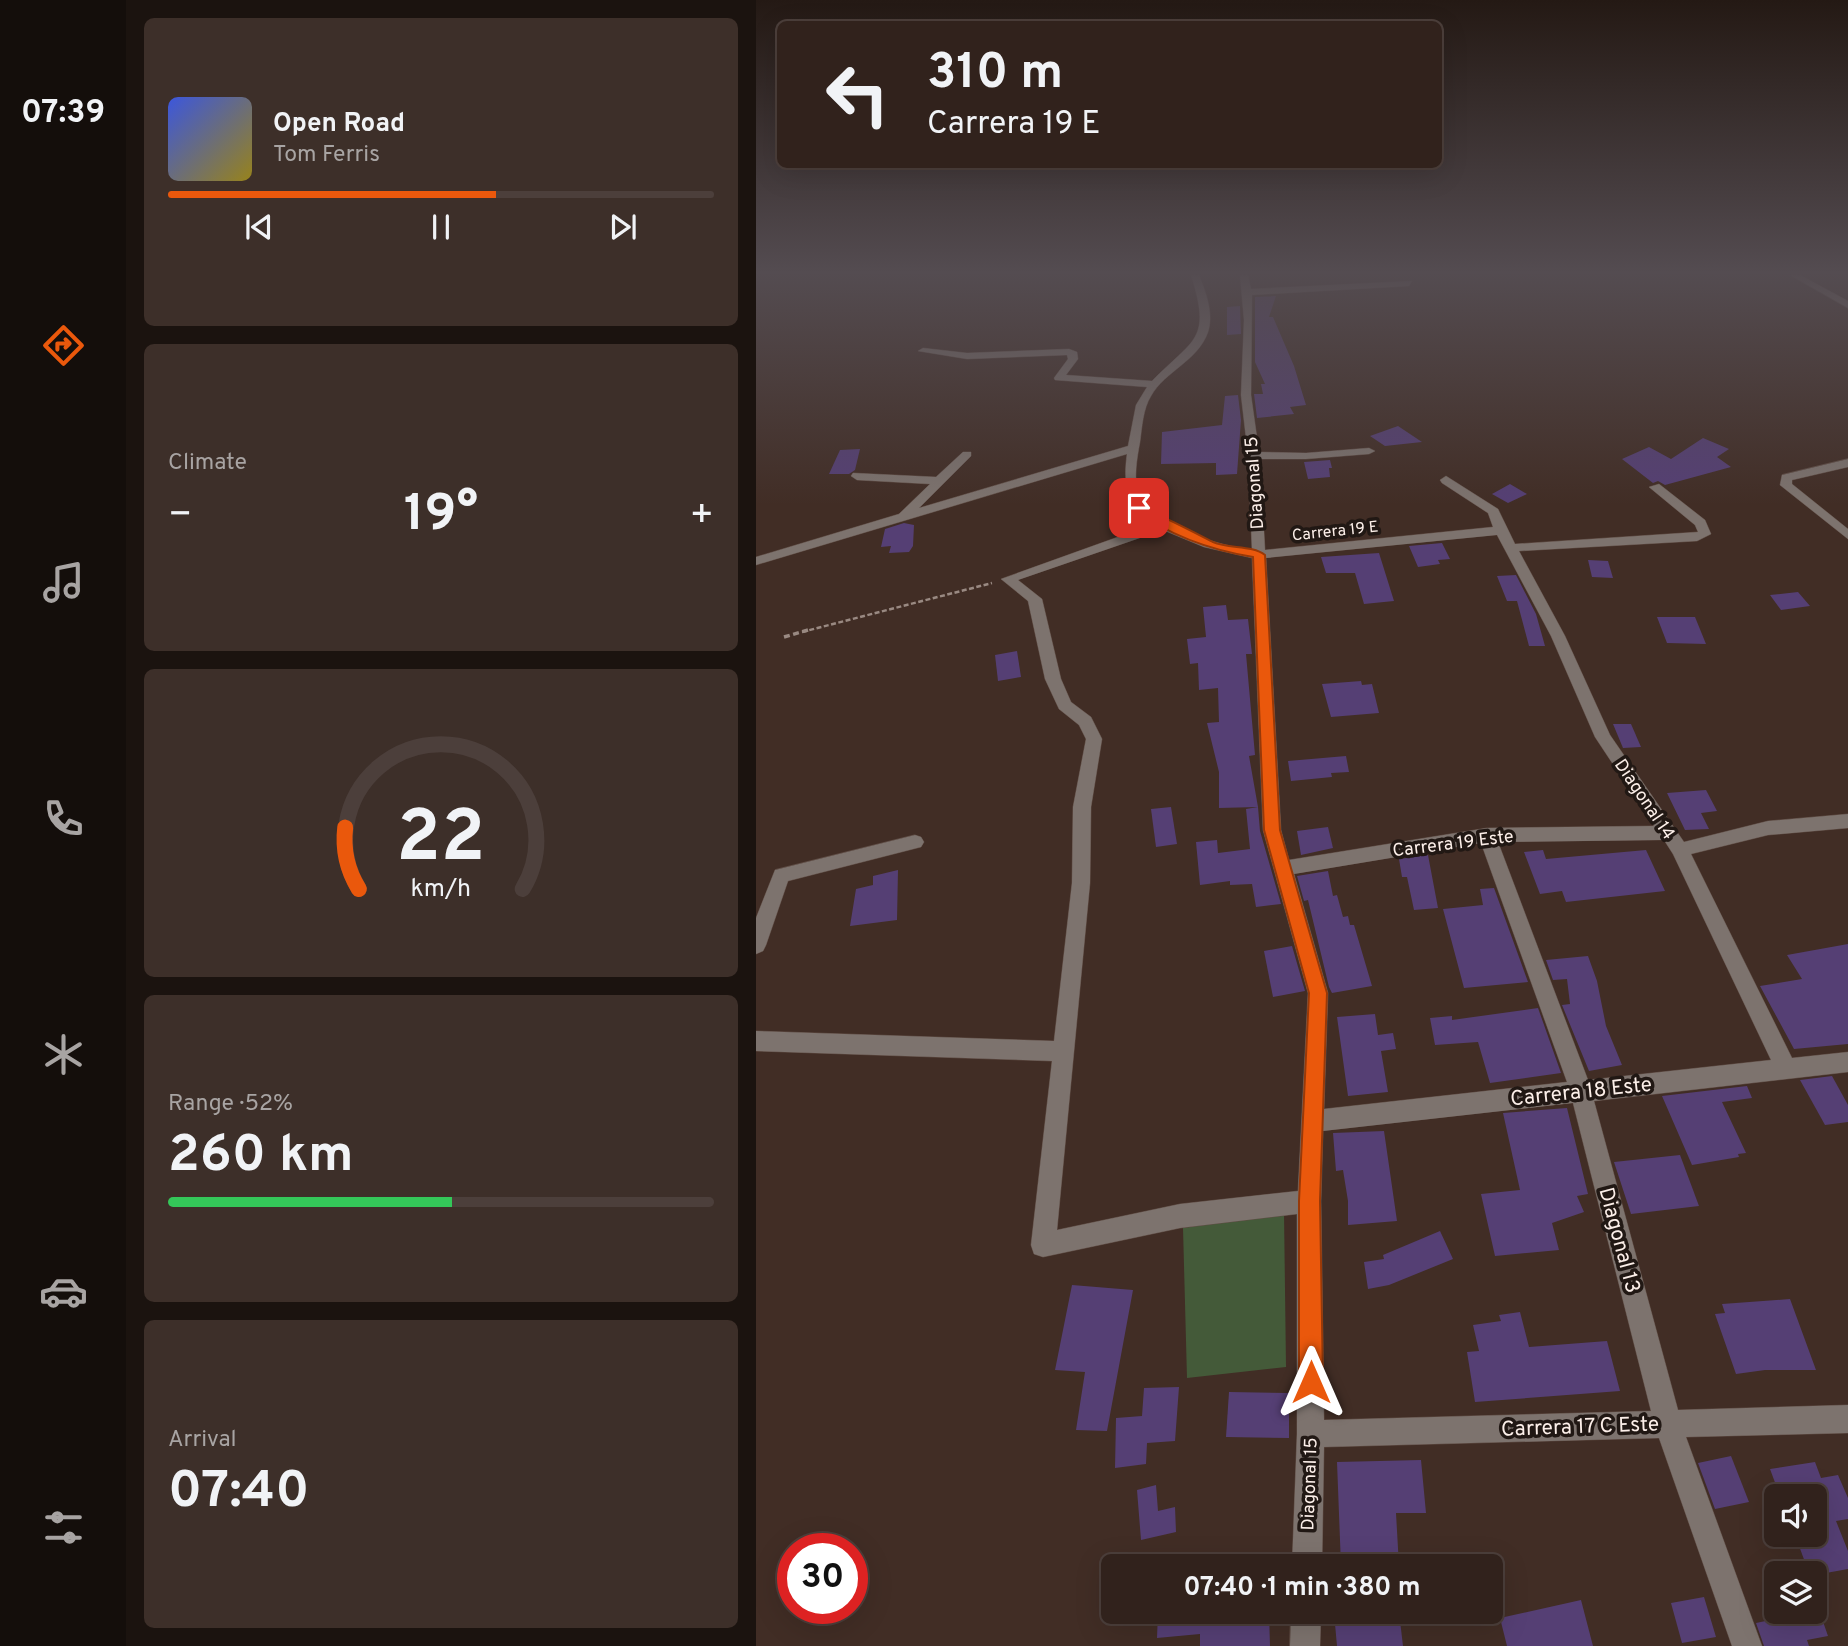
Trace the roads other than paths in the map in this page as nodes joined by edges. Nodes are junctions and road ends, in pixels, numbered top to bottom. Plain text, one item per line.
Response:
1 (930, 352) edge
2 (1188, 352) edge
3 (1247, 352) edge
4 (1153, 384) junction
5 (1133, 448) junction
6 (1369, 451) dead end
7 (967, 454) dead end
8 (1254, 455) junction
9 (1848, 463) edge
10 (858, 476) dead end
11 (938, 481) junction
12 (1446, 481) dead end
13 (1655, 487) dead end
14 (903, 517) junction
15 (1165, 524) junction
16 (1503, 530) junction
17 (1848, 535) edge
18 (1511, 548) junction
19 (1259, 555) junction
20 (756, 561) edge
21 (1848, 821) edge
22 (1667, 833) junction
23 (1487, 835) junction
24 (915, 842) dead end
25 (1680, 850) junction
26 (1283, 867) junction
27 (756, 945) edge
28 (756, 1041) edge
29 (1063, 1051) junction
30 (1848, 1062) edge
31 (1786, 1069) junction
32 (1581, 1091) junction
33 (1313, 1121) junction
34 (1309, 1201) junction
35 (1848, 1419) edge
36 (1668, 1424) junction
37 (1311, 1434) junction
38 (1307, 1554) edge
39 (1306, 1624) edge
40 (1305, 1646) edge
41 (1747, 1646) edge

1 - 4 street
2 - 4 street
3 - 8 street, Diagonal 15
4 - 5 street
5 - 14 street
5 - 15 street, Carrera 19 E
6 - 8 street
7 - 11 street
8 - 19 street, Diagonal 15
9 - 17 street
10 - 11 street
11 - 14 street
12 - 16 street, Diagonal 14
13 - 18 street
14 - 20 street
15 - 19 street, Carrera 19 E
15 - 29 street
16 - 18 street, Diagonal 14
16 - 19 street, Carrera 19 E
18 - 22 street, Diagonal 14
19 - 26 street, Diagonal 15
21 - 25 street
22 - 23 street, Carrera 19 Este
22 - 25 street, Diagonal 14
23 - 26 street, Carrera 19 Este
23 - 32 street, Diagonal 13
24 - 27 street
25 - 31 street, Diagonal 14
26 - 33 street, Diagonal 15
28 - 29 street
29 - 34 street
30 - 31 street, Carrera 18 Este
31 - 32 street, Carrera 18 Este
32 - 33 street, Carrera 18 Este
32 - 36 street, Diagonal 13
33 - 34 street, Diagonal 15
34 - 37 street, Diagonal 15
35 - 36 street, Carrera 17 C Este
36 - 37 street, Carrera 17 C Este
36 - 41 street, Diagonal 13
37 - 38 street, Diagonal 15
39 - 40 street

